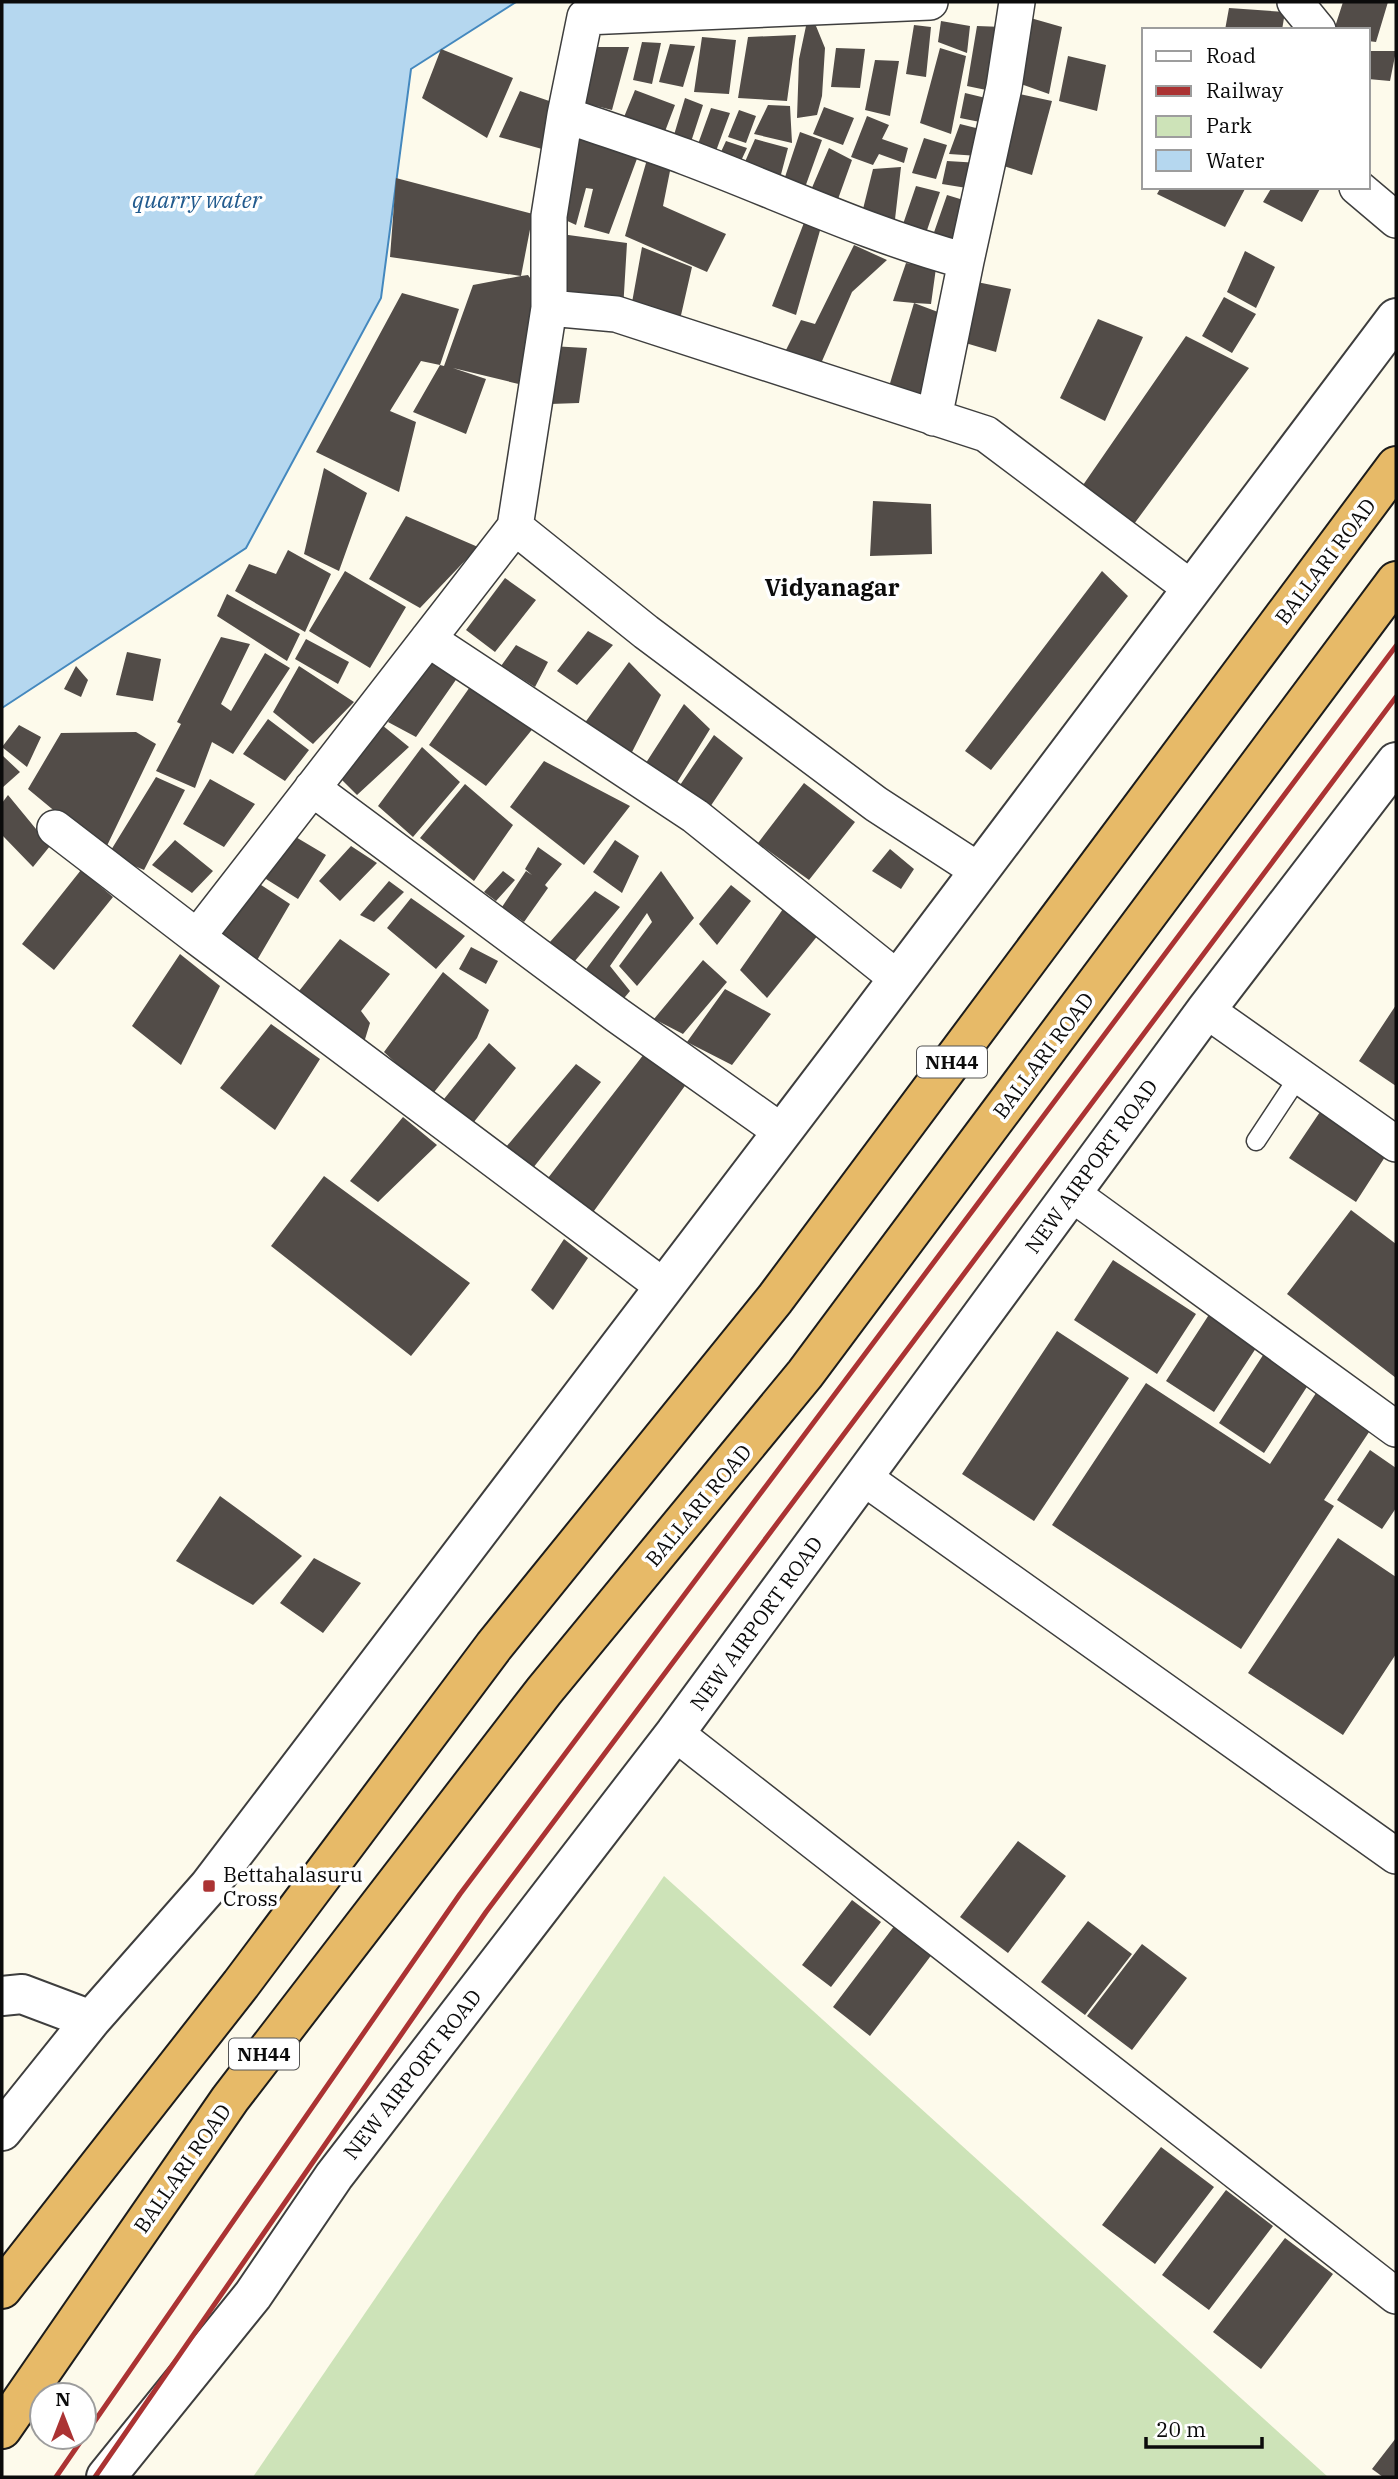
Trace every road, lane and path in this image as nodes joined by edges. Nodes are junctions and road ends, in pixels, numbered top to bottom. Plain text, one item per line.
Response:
1 (930, 2) edge
2 (1017, 2) edge
3 (1295, 2) edge
4 (1316, 28) edge
5 (565, 115) junction
6 (1359, 189) edge
7 (1396, 220) edge
8 (966, 261) junction
9 (549, 308) junction
10 (1396, 318) edge
11 (934, 418) junction
12 (1396, 466) edge
13 (515, 527) junction
14 (1396, 581) edge
15 (1192, 589) junction
16 (428, 639) junction
17 (1396, 762) edge
18 (312, 788) junction
19 (55, 828) dead end
20 (979, 871) junction
21 (197, 937) junction
22 (898, 979) junction
23 (1206, 1010) junction
24 (1299, 1076) junction
25 (782, 1132) junction
26 (1256, 1140) dead end
27 (1396, 1144) edge
28 (1071, 1193) junction
29 (664, 1287) junction
30 (1396, 1429) edge
31 (863, 1477) junction
32 (675, 1733) junction
33 (1396, 1856) edge
34 (2, 1996) edge
35 (91, 2020) junction
36 (2, 2131) edge
37 (2, 2289) edge
38 (1396, 2295) edge
39 (2, 2429) edge
40 (106, 2477) edge

1 - 5 street
2 - 8 street
3 - 4 street
5 - 8 street
5 - 9 street
6 - 7 street
8 - 11 street
9 - 11 street
9 - 13 street
10 - 15 street
11 - 15 street
12 - 37 highway, BALLARI ROAD / NH44
13 - 16 street
13 - 20 street
14 - 39 highway, BALLARI ROAD / NH44
15 - 20 street
16 - 18 street
16 - 22 street
17 - 23 street, NEW AIRPORT ROAD
18 - 21 street
18 - 25 street
19 - 21 street
20 - 22 street
21 - 29 street
22 - 25 street
23 - 24 street
23 - 28 street, NEW AIRPORT ROAD
24 - 26 lane
24 - 27 street
25 - 29 street
28 - 30 street
28 - 31 street, NEW AIRPORT ROAD
29 - 35 street
31 - 32 street, NEW AIRPORT ROAD
31 - 33 street
32 - 38 street
32 - 40 street, NEW AIRPORT ROAD
34 - 35 street
35 - 36 street

